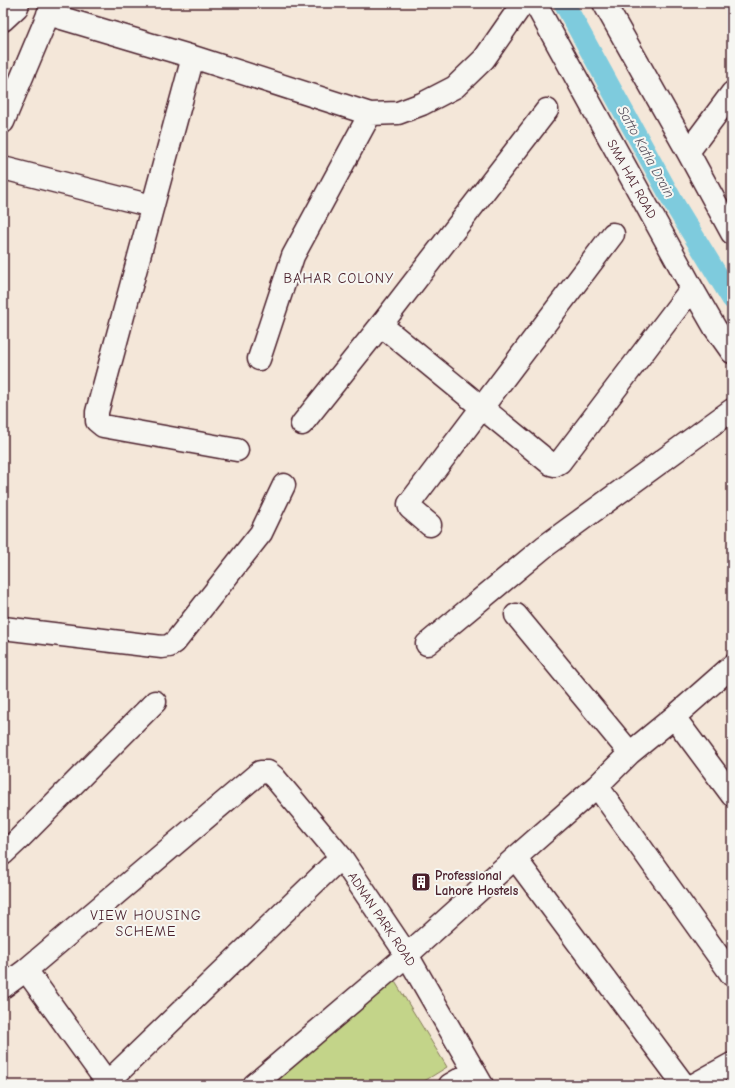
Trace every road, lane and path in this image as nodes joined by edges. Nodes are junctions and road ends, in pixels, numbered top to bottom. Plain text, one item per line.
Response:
1 (18, 3) edge
2 (523, 3) edge
3 (535, 3) edge
4 (604, 3) edge
5 (51, 8) edge
6 (3, 20) edge
7 (193, 57) junction
8 (732, 92) edge
9 (547, 110) dead end
10 (370, 114) junction
11 (3, 122) edge
12 (688, 152) junction
13 (3, 168) edge
14 (152, 206) junction
15 (732, 233) edge
16 (613, 234) dead end
17 (692, 288) junction
18 (382, 325) junction
19 (732, 352) edge
20 (259, 359) dead end
21 (482, 408) junction
22 (732, 410) edge
23 (302, 424) dead end
24 (237, 450) dead end
25 (284, 485) dead end
26 (430, 526) dead end
27 (516, 615) dead end
28 (3, 628) edge
29 (427, 644) dead end
30 (732, 666) edge
31 (155, 702) dead end
32 (674, 717) junction
33 (630, 753) junction
34 (597, 786) junction
35 (732, 795) edge
36 (11, 838) edge
37 (3, 854) edge
38 (341, 857) junction
39 (515, 858) junction
40 (407, 955) junction
41 (26, 970) junction
42 (732, 975) edge
43 (3, 987) edge
44 (732, 1064) edge
45 (478, 1078) edge
46 (108, 1084) edge
47 (254, 1085) edge
48 (450, 1085) edge
49 (684, 1085) edge
50 (694, 1085) edge

1 - 6 street
2 - 10 street
3 - 17 street, SMA HAI ROAD
4 - 12 street
5 - 7 street
5 - 11 street
7 - 10 street
7 - 14 street
8 - 12 street
9 - 18 street
10 - 20 street
12 - 15 street
13 - 14 street
14 - 24 street
16 - 21 street
17 - 19 street, SMA HAI ROAD
17 - 21 street
18 - 21 street
18 - 23 street
21 - 26 street
22 - 29 street
25 - 28 street
27 - 33 street
30 - 32 street
31 - 36 street
32 - 33 street
32 - 35 street
33 - 34 street
34 - 39 street
34 - 42 street
36 - 37 street
38 - 40 street, ADNAN PARK ROAD
38 - 41 street, ADNAN PARK ROAD
38 - 46 street
39 - 40 street
39 - 49 street
40 - 45 street, ADNAN PARK ROAD
40 - 47 street
41 - 43 street
41 - 46 street
44 - 50 street
45 - 48 street

